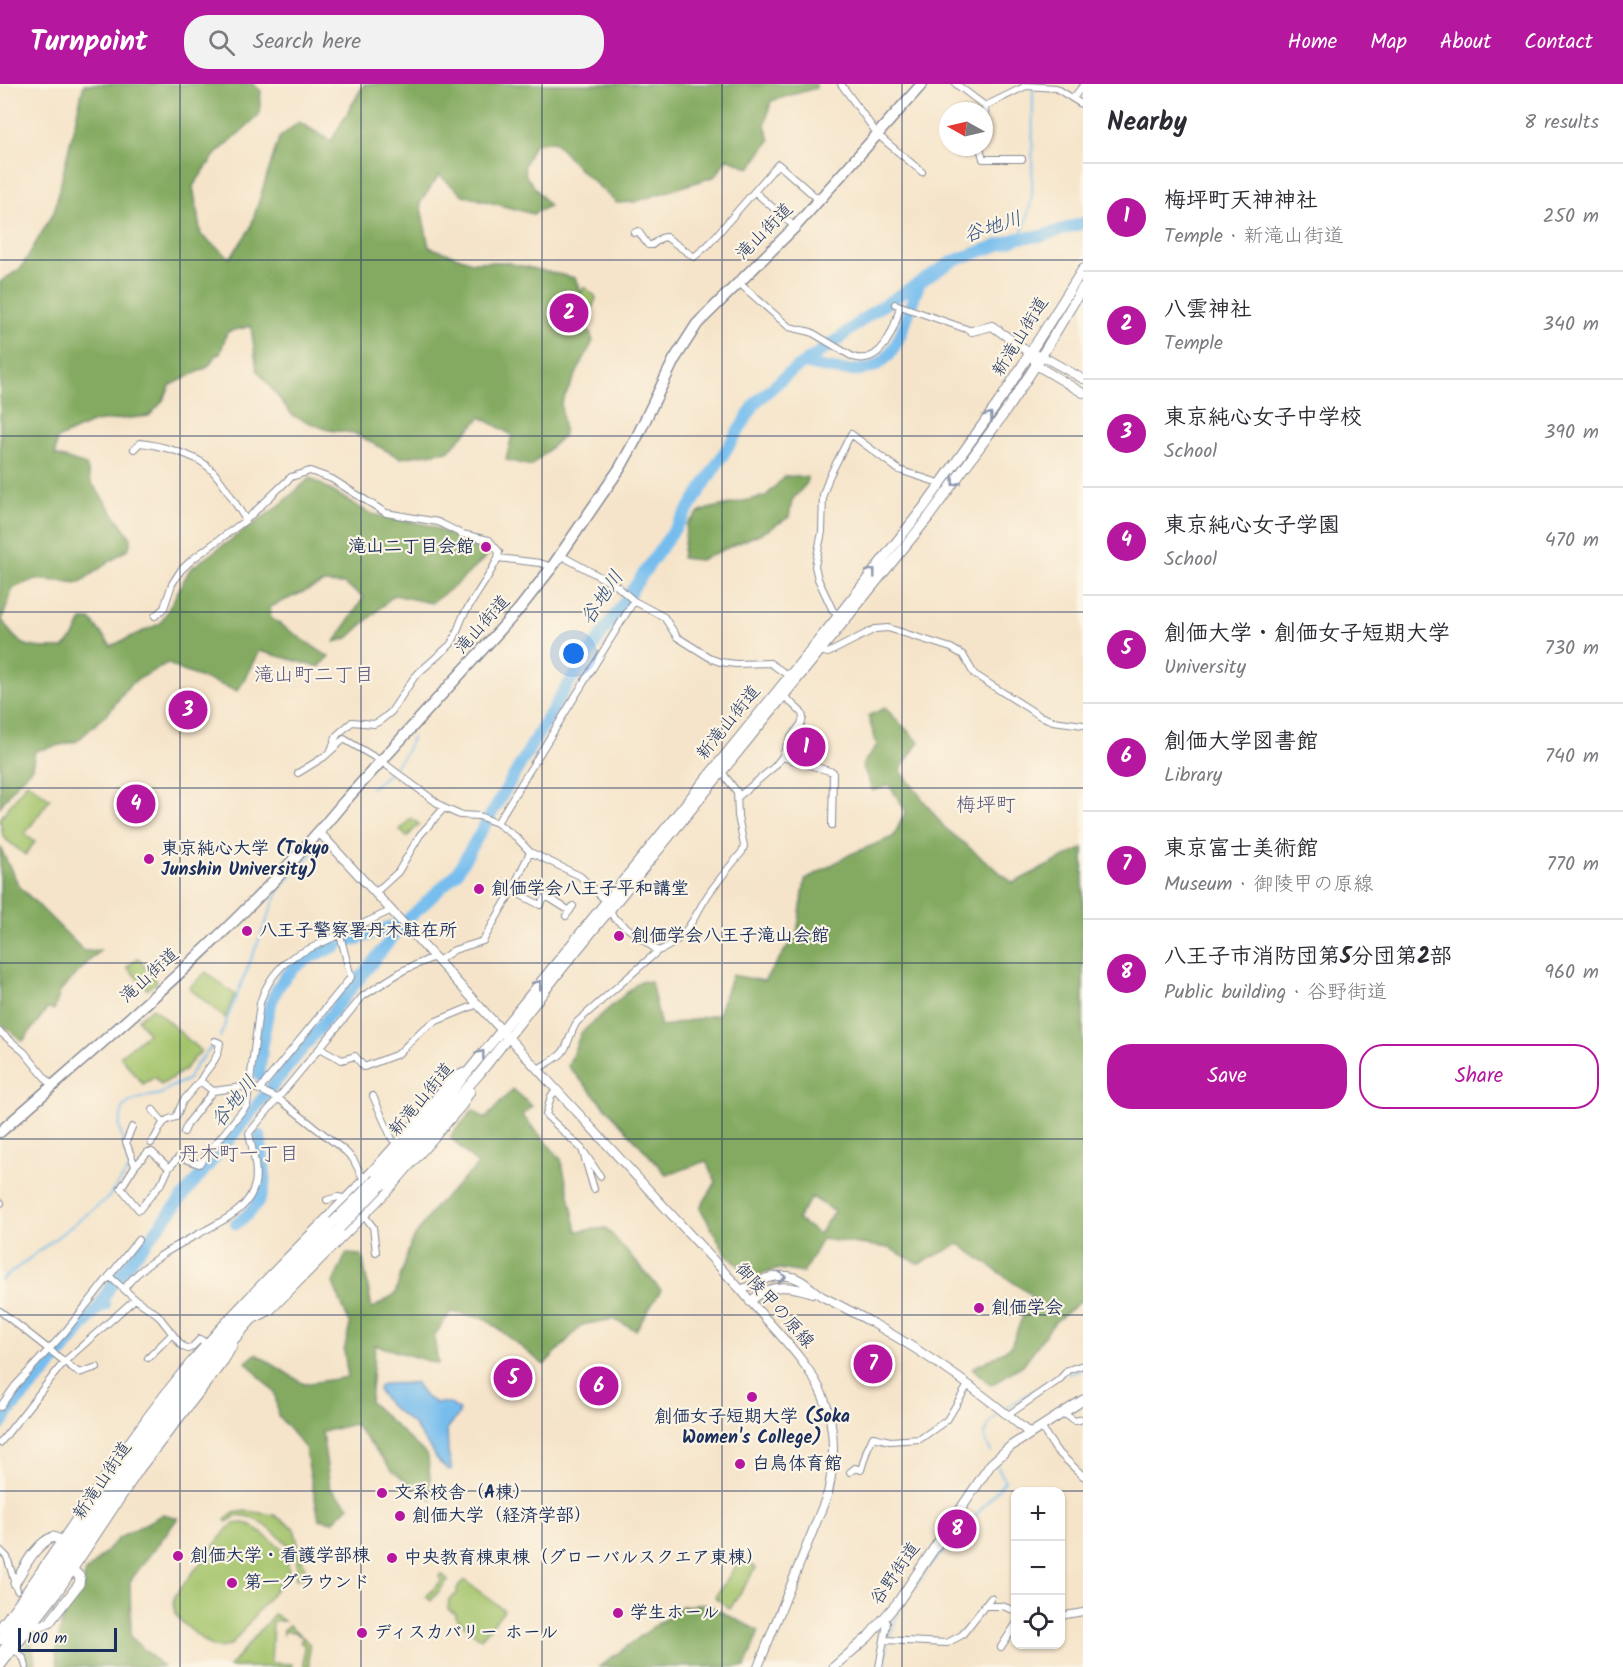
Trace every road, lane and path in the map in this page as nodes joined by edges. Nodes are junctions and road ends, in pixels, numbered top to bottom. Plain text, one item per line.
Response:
1 (841, 84) edge
2 (922, 84) edge
3 (956, 84) edge
4 (1083, 86) edge
5 (1074, 98) junction
6 (981, 102) edge
7 (993, 102) edge
8 (1083, 105) edge
9 (878, 135) junction
10 (982, 156) edge
11 (1022, 159) dead end
12 (921, 172) dead end
13 (755, 192) junction
14 (819, 200) junction
15 (795, 227) junction
16 (634, 233) dead end
17 (1083, 269) edge
18 (738, 282) junction
19 (1083, 287) edge
20 (972, 331) joint
21 (1031, 354) junction
22 (1042, 356) junction
23 (1036, 365) junction
24 (1083, 379) edge
25 (1083, 393) edge
26 (134, 449) dead end
27 (942, 484) junction
28 (246, 520) junction
29 (560, 555) junction
30 (498, 558) junction
31 (552, 567) junction
32 (633, 600) junction
33 (839, 615) junction
34 (155, 616) dead end
35 (821, 651) junction
36 (789, 676) junction
37 (784, 696) junction
38 (756, 723) junction
39 (1083, 724) edge
40 (331, 750) junction
41 (782, 757) junction
42 (381, 761) junction
43 (722, 772) junction
44 (298, 773) dead end
45 (738, 797) junction
46 (444, 808) junction
47 (496, 822) junction
48 (832, 825) dead end
49 (319, 832) junction
50 (530, 852) junction
51 (511, 890) junction
52 (376, 892) junction
53 (608, 905) junction
54 (570, 911) dead end
55 (393, 912) junction
56 (340, 935) junction
57 (658, 951) junction
58 (436, 959) junction
59 (478, 1004) junction
60 (501, 1030) junction
61 (0, 1032) edge
62 (509, 1038) junction
63 (215, 1041) dead end
64 (320, 1048) junction
65 (538, 1069) junction
66 (468, 1070) junction
67 (480, 1073) junction
68 (200, 1081) junction
69 (52, 1086) junction
70 (250, 1086) junction
71 (261, 1090) junction
72 (557, 1090) junction
73 (213, 1091) junction
74 (373, 1096) dead end
75 (277, 1098) junction
76 (153, 1110) dead end
77 (163, 1122) junction
78 (132, 1127) dead end
79 (0, 1132) edge
80 (184, 1132) dead end
81 (152, 1143) dead end
82 (398, 1143) junction
83 (582, 1149) junction
84 (135, 1166) junction
85 (169, 1168) junction
86 (600, 1176) dead end
87 (363, 1181) junction
88 (379, 1182) junction
89 (594, 1189) dead end
90 (382, 1197) junction
91 (347, 1198) junction
92 (327, 1200) dead end
93 (364, 1215) junction
94 (337, 1225) junction
95 (138, 1240) dead end
96 (376, 1252) dead end
97 (110, 1276) junction
98 (123, 1287) junction
99 (741, 1290) junction
100 (820, 1295) junction
101 (135, 1299) junction
102 (750, 1302) junction
103 (0, 1311) edge
104 (251, 1319) junction
105 (239, 1333) junction
106 (172, 1334) junction
107 (207, 1344) junction
108 (51, 1351) junction
109 (148, 1358) dead end
110 (63, 1361) junction
111 (1083, 1365) edge
112 (97, 1367) dead end
113 (968, 1385) junction
114 (1083, 1400) edge
115 (0, 1407) edge
116 (1063, 1413) junction
117 (1008, 1415) junction
118 (1083, 1419) edge
119 (1041, 1427) junction
120 (1030, 1434) junction
121 (0, 1443) edge
122 (850, 1472) dead end
123 (1083, 1476) edge
124 (63, 1541) junction
125 (0, 1550) edge
126 (73, 1570) junction
127 (16, 1586) joint
128 (990, 1598) dead end
129 (984, 1606) junction
130 (1011, 1609) edge
131 (1083, 1612) edge
132 (1065, 1615) edge
133 (885, 1618) junction
134 (39, 1627) dead end
135 (0, 1628) edge
136 (1011, 1632) edge
137 (0, 1640) edge
138 (887, 1640) junction
139 (1001, 1647) dead end
140 (14, 1649) junction
141 (0, 1654) edge
142 (0, 1666) edge
143 (26, 1667) edge
144 (758, 1667) edge
145 (834, 1667) edge
146 (879, 1667) edge

1 - 9 street
2 - 9 highway, 滝山街道
3 - 6 street
4 - 5 street
5 - 7 street
5 - 8 street
9 - 12 street
9 - 14 highway, 滝山街道
10 - 11 street
13 - 14 street
13 - 15 street
13 - 16 street
14 - 15 highway, 滝山街道
15 - 18 highway, 滝山街道
17 - 21 main road, 新滝山街道
18 - 20 street
18 - 29 highway, 滝山街道
19 - 22 main road, 新滝山街道
20 - 21 street
21 - 22 street
21 - 23 street
27 -> 21 main road, 新滝山街道
22 - 23 main road, 新滝山街道
22 - 24 street
23 - 25 street
23 -> 35 main road, 新滝山街道
26 - 28 street
33 -> 27 main road, 新滝山街道
27 - 33 street
28 - 30 street
28 - 34 street
29 - 31 highway, 滝山街道
29 - 32 street
30 - 31 street
30 - 40 street
31 - 42 highway, 滝山街道
32 - 36 street
32 - 47 street
33 - 36 main road, 新滝山街道
35 - 37 main road, 新滝山街道
35 - 39 street
36 - 38 main road, 新滝山街道
37 - 38 main road, 新滝山街道
37 - 41 street
38 - 43 main road, 新滝山街道
38 - 53 main road, 新滝山街道
40 - 42 street
40 - 44 street
41 - 45 street
41 - 48 street
42 - 46 street
42 - 49 highway, 滝山街道
43 - 45 street
43 - 53 main road, 新滝山街道
45 - 57 street
46 - 47 street
46 - 52 street
47 - 50 street
49 - 52 street, 御陵甲の原線
49 - 69 highway, 滝山街道
50 - 51 street
50 - 53 street
51 - 54 street
51 - 58 street
52 - 55 street, 御陵甲の原線
53 - 57 street
60 -> 53 main road, 新滝山街道
53 - 62 main road, 新滝山街道
55 - 56 street
55 - 58 street, 御陵甲の原線
56 - 70 street
56 - 71 street
57 - 65 street
58 - 59 street, 御陵甲の原線
58 - 64 street
59 - 60 street, 御陵甲の原線
59 - 64 street
60 - 62 street, 御陵甲の原線
66 -> 60 main road, 新滝山街道
61 - 69 street
62 - 65 street, 御陵甲の原線
62 - 67 main road, 新滝山街道
63 - 68 street
64 - 75 street
65 - 72 street, 御陵甲の原線
66 - 82 main road
66 - 88 main road, 新滝山街道
67 - 88 main road, 新滝山街道
67 - 90 main road
68 - 73 street
68 - 77 street
69 - 79 highway, 滝山街道
70 - 71 street
70 - 73 street
70 - 85 street
71 - 75 street
72 - 83 street
72 - 99 street, 御陵甲の原線
73 - 80 street
74 - 82 street
75 - 87 street
75 - 98 street
76 - 77 street
77 - 81 street
78 - 84 street
82 - 87 main road
83 - 86 street
83 - 89 street
84 - 85 street
84 - 85 street
87 - 90 street
87 - 91 main road
88 - 94 main road, bridge
90 - 93 main road
91 - 92 street
91 - 93 street
91 - 107 main road
93 - 96 street
93 - 104 main road
94 - 104 main road, 新滝山街道
94 - 137 main road, 新滝山街道
95 - 97 street
97 - 98 street
97 - 108 street
98 - 101 street
99 -> 100 street
99 - 102 street, 御陵甲の原線
100 - 102 street
100 - 113 street
101 - 106 street
101 - 110 street
102 - 144 street, 御陵甲の原線
103 - 108 street
104 - 105 main road, 新滝山街道
105 - 126 main road
105 - 141 main road, 新滝山街道
106 - 107 street
106 - 109 street
107 - 124 main road
108 - 110 street
108 - 115 street
110 - 112 street
110 - 121 street
111 - 117 street
113 - 117 street
113 - 122 street
114 - 116 main road, 谷野街道
116 - 118 street
116 - 119 main road, 谷野街道
117 - 120 street
119 - 120 main road, 谷野街道
119 - 123 street
120 - 133 main road, 谷野街道
124 - 127 main road
124 - 135 main road
125 - 127 street
126 - 134 main road
126 - 140 main road
128 - 129 street
129 - 130 street
129 - 138 street
131 - 132 street
133 - 138 street
133 - 145 main road, 谷野街道
136 - 139 street
138 - 146 street
140 - 142 main road
140 - 143 street

